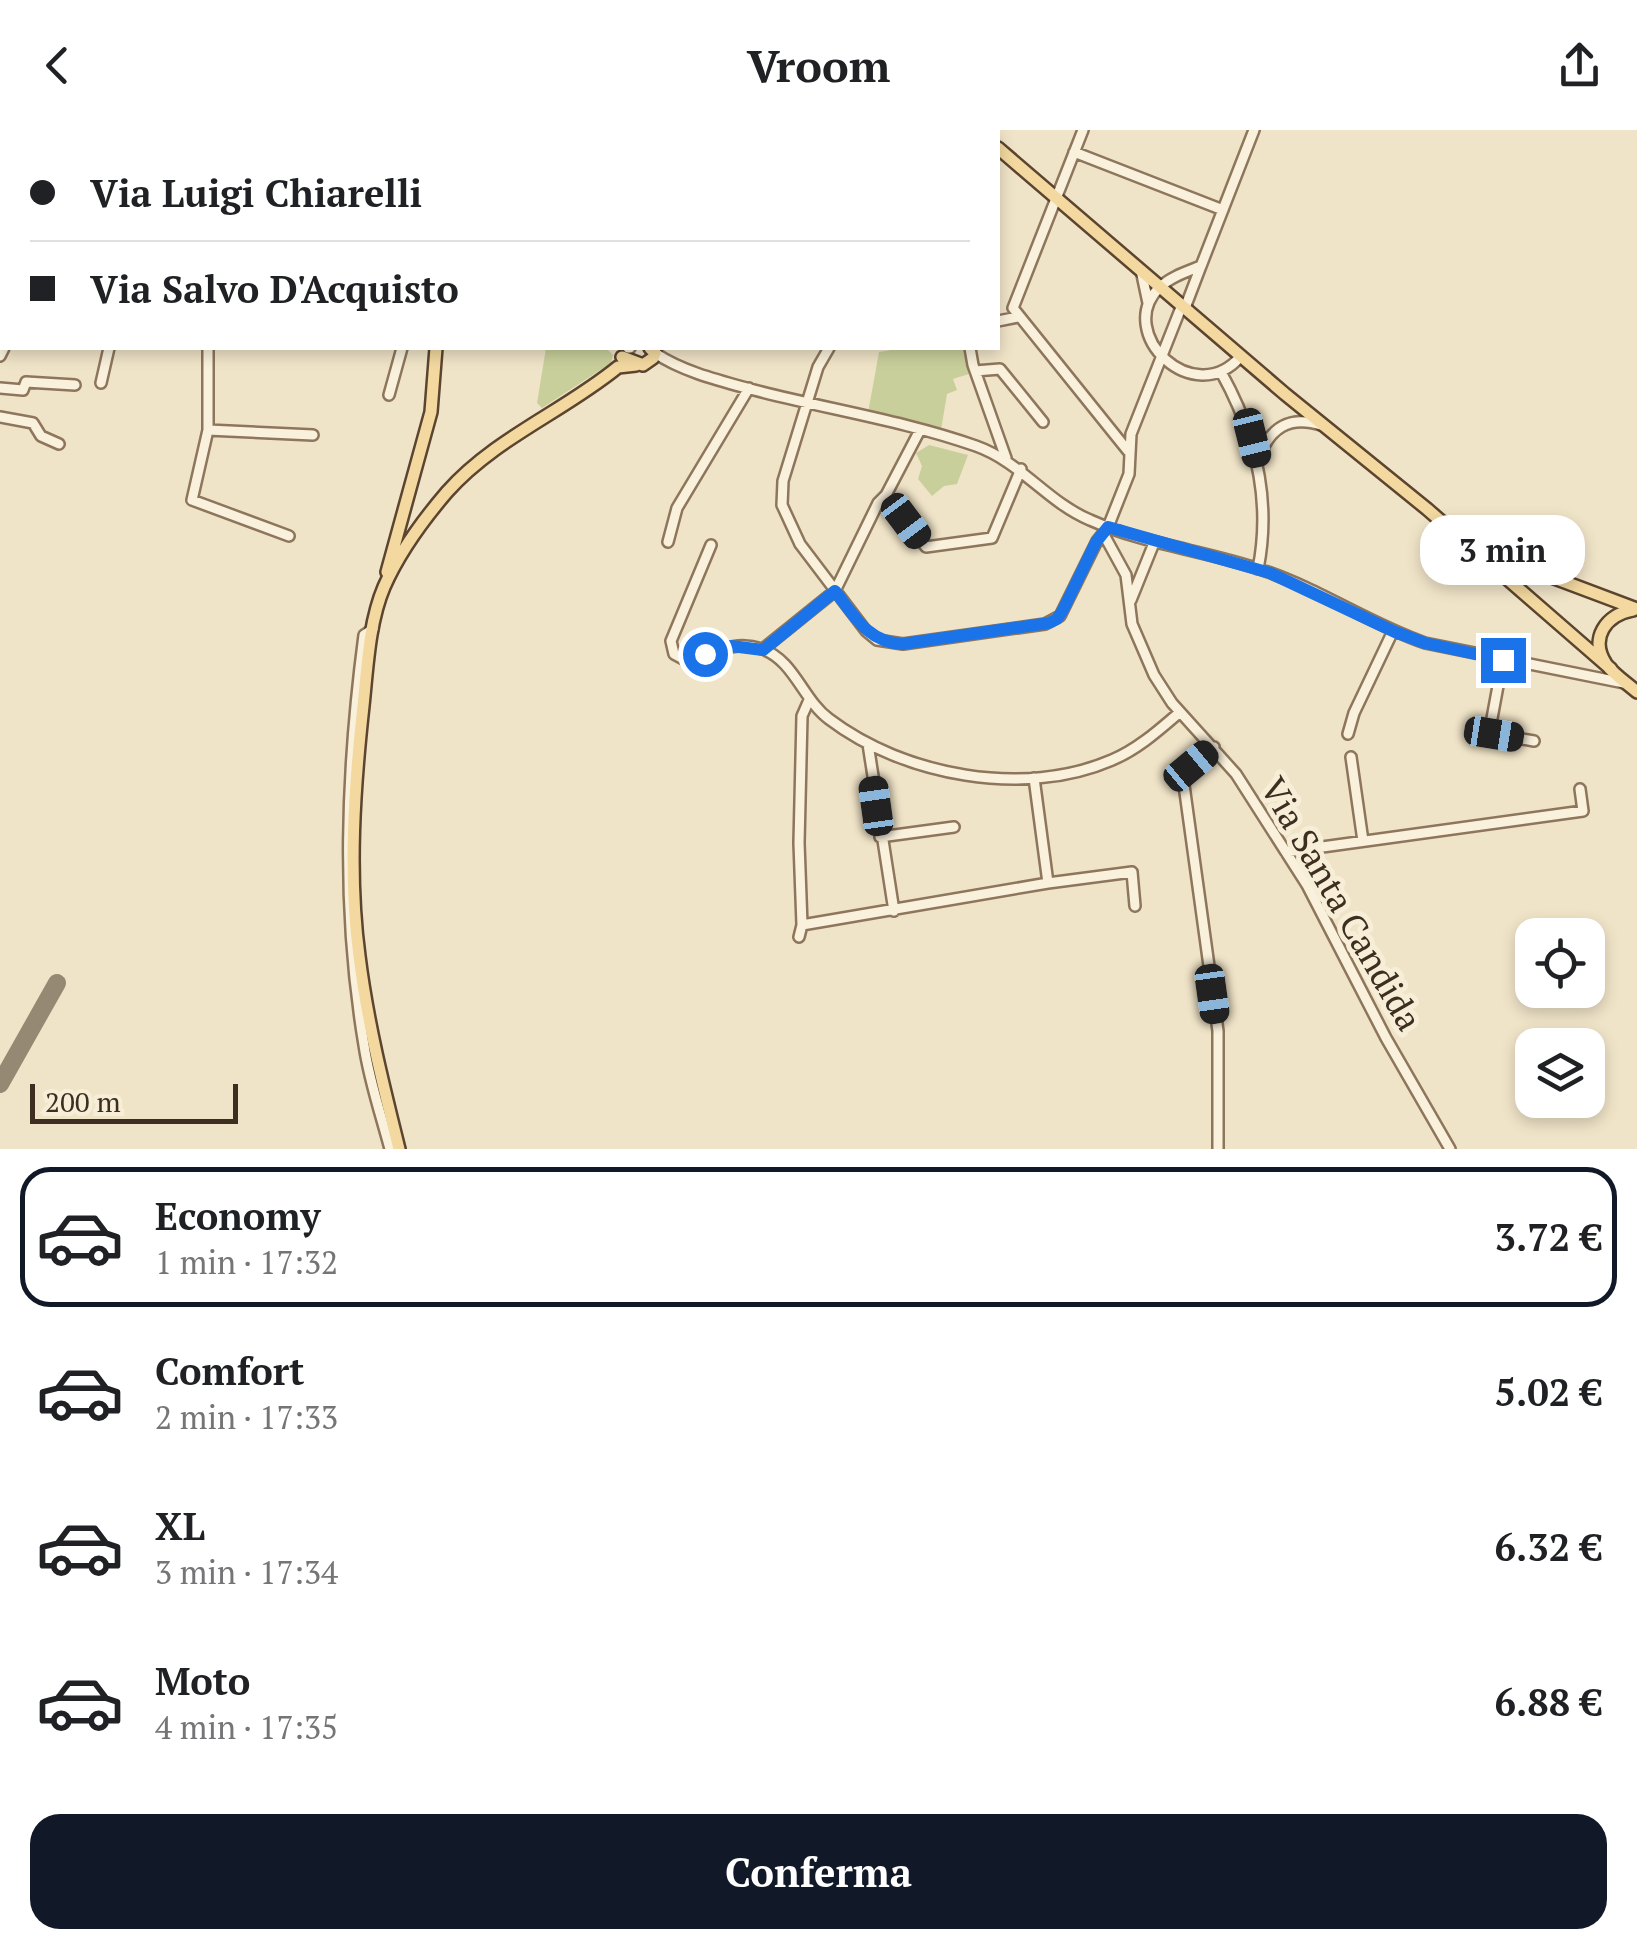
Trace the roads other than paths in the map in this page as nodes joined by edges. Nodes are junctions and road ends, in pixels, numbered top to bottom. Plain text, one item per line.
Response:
1 (1083, 130) edge
2 (1254, 130) edge
3 (1000, 150) edge
4 (1074, 152) junction
5 (1056, 198) junction
6 (1223, 210) junction
7 (1200, 266) junction
8 (1144, 272) junction
9 (1178, 276) junction
10 (1160, 287) junction
11 (1148, 306) junction
12 (1183, 306) junction
13 (1018, 317) junction
14 (1000, 321) edge
15 (109, 350) edge
16 (208, 350) edge
17 (401, 350) edge
18 (436, 350) edge
19 (827, 350) edge
20 (970, 350) edge
21 (624, 352) edge
22 (650, 354) edge
23 (1241, 356) junction
24 (1161, 358) junction
25 (975, 371) junction
26 (1222, 372) junction
27 (101, 383) dead end
28 (75, 384) dead end
29 (0, 388) edge
30 (750, 388) junction
31 (389, 396) dead end
32 (807, 404) junction
33 (0, 417) edge
34 (1043, 422) dead end
35 (1324, 426) junction
36 (208, 430) junction
37 (920, 430) junction
38 (313, 435) dead end
39 (59, 444) dead end
40 (1130, 454) junction
41 (1006, 458) junction
42 (1257, 462) junction
43 (1020, 469) junction
44 (886, 495) junction
45 (1427, 510) junction
46 (1106, 530) junction
47 (289, 536) dead end
48 (668, 542) dead end
49 (1154, 542) junction
50 (711, 545) dead end
51 (1258, 568) junction
52 (382, 590) junction
53 (835, 591) junction
54 (1130, 602) junction
55 (1637, 607) edge
56 (373, 630) junction
57 (1392, 631) junction
58 (763, 650) junction
59 (1503, 660) junction
60 (1610, 670) junction
61 (1632, 688) edge
62 (809, 700) junction
63 (1180, 712) junction
64 (1348, 734) dead end
65 (1534, 741) dead end
66 (868, 744) junction
67 (1214, 747) junction
68 (1350, 757) dead end
69 (1034, 778) junction
70 (1580, 789) dead end
71 (954, 827) dead end
72 (880, 837) junction
73 (1364, 841) junction
74 (1286, 852) junction
75 (1048, 883) junction
76 (1135, 906) dead end
77 (894, 911) junction
78 (802, 925) junction
79 (799, 936) dead end
80 (390, 1149) edge
81 (399, 1149) edge
82 (1218, 1149) edge
83 (1450, 1149) edge

1 - 4 street
2 - 6 street
3 - 5 main road
4 - 5 street
4 - 6 street
5 - 8 main road
5 - 13 street
6 - 7 street
7 - 9 street
7 - 12 street
8 - 9 street
8 - 10 main road
8 - 11 street
9 - 10 street
10 - 11 street
10 - 12 main road
11 - 24 street
12 - 23 main road
12 - 24 street
13 - 14 street
13 - 40 street
15 - 27 street
16 - 36 street
17 - 31 street
18 - 52 main road
19 - 32 street
20 - 25 street
21 - 22 main road
21 - 52 main road
22 - 30 street
23 - 26 street
23 - 35 main road
24 - 26 street
24 - 40 street
25 - 34 street
25 - 41 street
26 - 42 street
28 - 29 street
30 - 32 street
30 - 48 street
32 - 37 street
32 - 53 street
33 - 39 street
35 - 42 street
35 - 45 main road
36 - 38 street
36 - 47 street
37 - 41 street
37 - 44 street
40 - 46 street
41 - 43 street
42 - 51 street
43 - 44 street
43 - 46 street
44 - 53 street
45 - 55 main road
45 - 60 main road
46 - 49 street
46 - 53 street
46 - 54 street, Via Santa Candida
49 - 51 street
49 - 54 street
50 - 58 street
51 - 57 street
52 - 56 main road
53 - 58 street
54 - 63 street, Via Santa Candida
55 - 60 main road
56 - 80 street
56 - 81 main road
57 - 59 street
57 - 64 street
58 - 62 street
59 - 61 street
59 - 65 street
60 - 61 main road
62 - 66 street
62 - 78 street
63 - 67 street, Via Santa Candida
63 - 69 street
66 - 69 street
66 - 72 street
67 - 74 street, Via Santa Candida
67 - 82 street
68 - 73 street
69 - 75 street
70 - 73 street
71 - 72 street
72 - 77 street
73 - 74 street
74 - 83 street, Via Santa Candida
75 - 76 street
75 - 77 street
77 - 78 street
78 - 79 street

